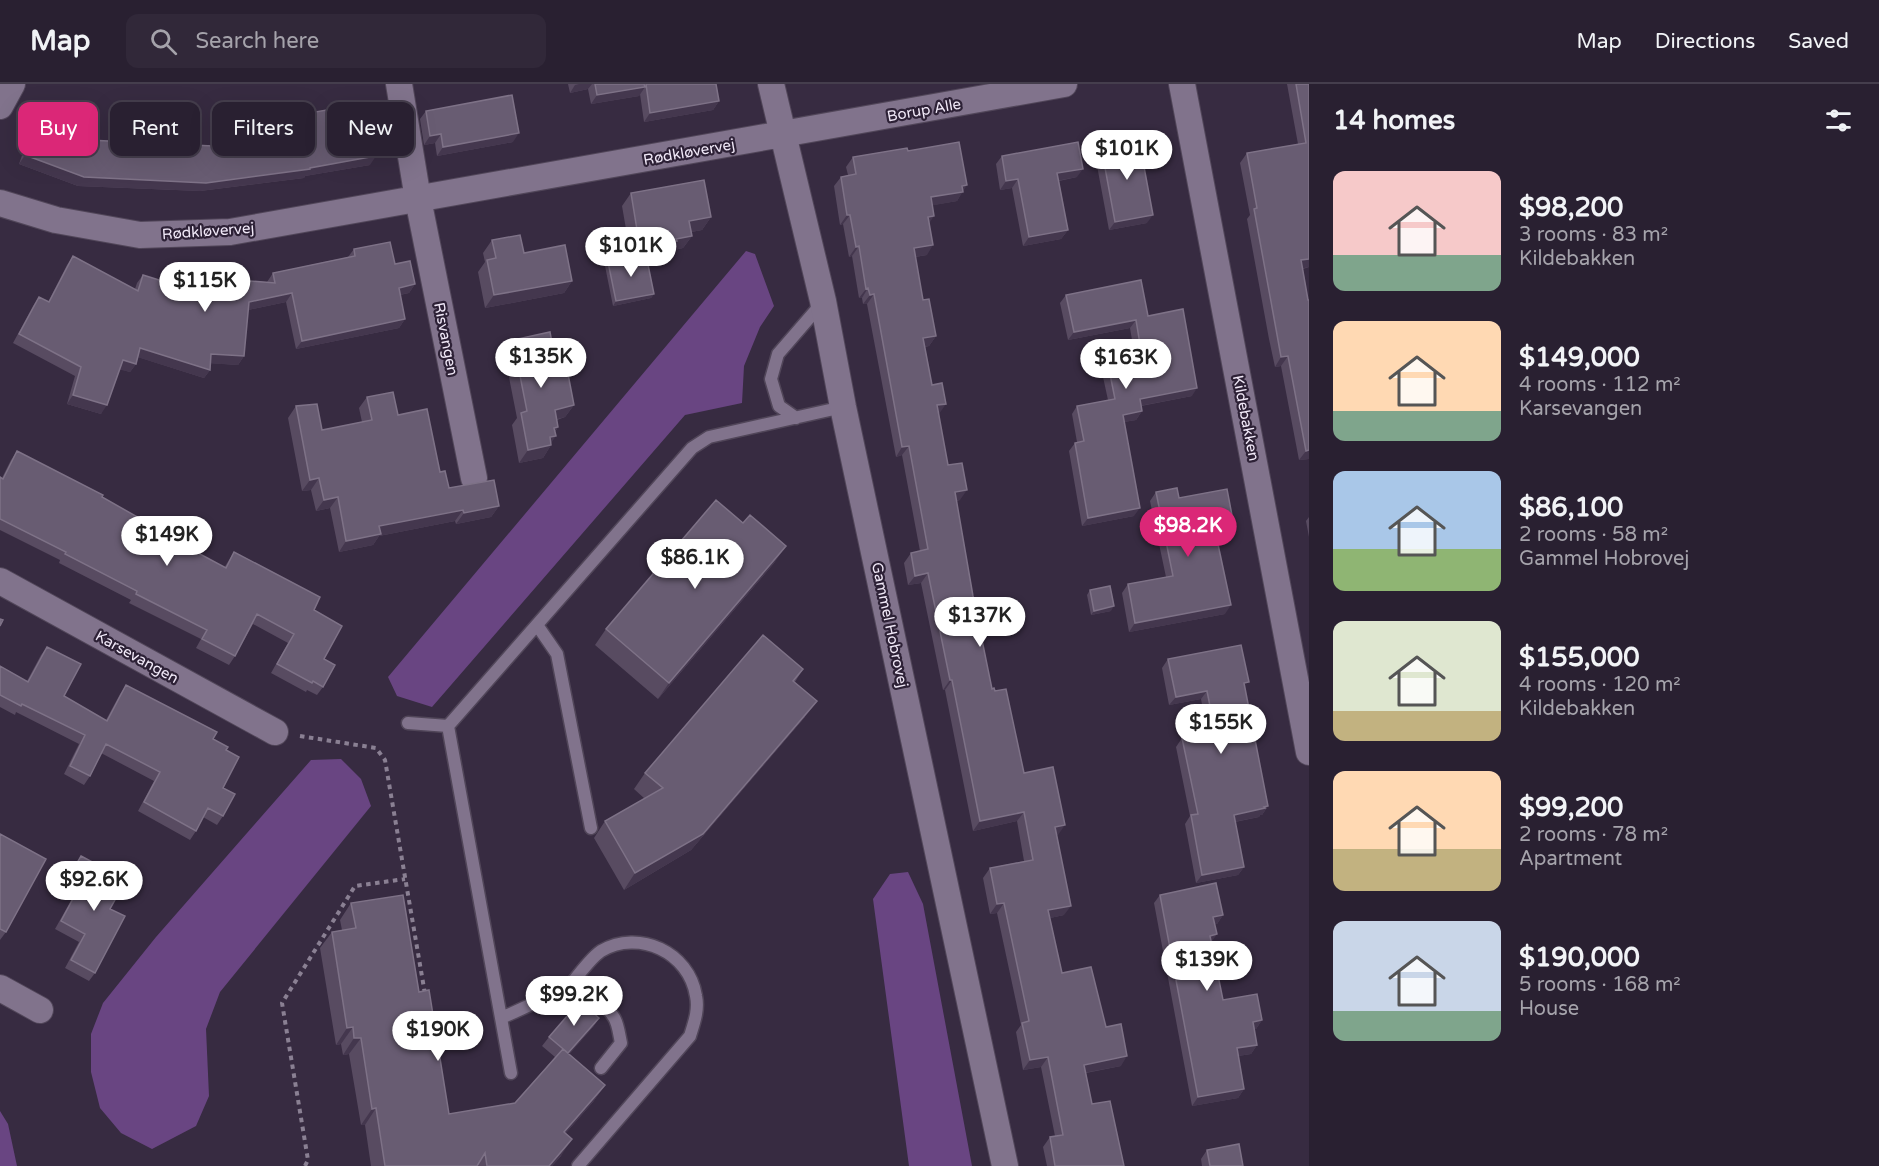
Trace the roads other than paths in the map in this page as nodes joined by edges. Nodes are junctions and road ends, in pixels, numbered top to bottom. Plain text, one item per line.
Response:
1 (12, 84) edge
2 (399, 84) edge
3 (771, 84) edge
4 (1064, 84) edge
5 (1182, 84) edge
6 (0, 106) edge
7 (783, 134) junction
8 (418, 199) junction
9 (0, 203) edge
10 (824, 301) junction
11 (843, 407) junction
12 (796, 418) junction
13 (474, 478) dead end
14 (0, 581) edge
15 (537, 625) junction
16 (408, 723) dead end
17 (448, 726) junction
18 (275, 732) road end
19 (1309, 752) edge
20 (591, 828) dead end
21 (0, 988) edge
22 (565, 992) junction
23 (40, 1010) dead end
24 (501, 1018) junction
25 (601, 1068) dead end
26 (511, 1073) dead end
27 (578, 1166) edge
28 (1005, 1166) edge

1 - 6 street
2 - 8 street
3 - 7 street, Gammel Hobrovej
4 - 7 street, Borup Alle
5 - 19 street, Kildebakken
7 - 8 street, Rødkløvervej
7 - 10 street, Gammel Hobrovej
8 - 9 street, Rødkløvervej
8 - 13 street, Risvangen
10 - 11 street, Gammel Hobrovej
10 - 12 lane
11 - 12 lane
11 - 28 street, Gammel Hobrovej
12 - 15 lane
14 - 18 street, Karsevangen
15 - 17 lane
15 - 20 lane
16 - 17 lane
17 - 24 lane
21 - 23 street
22 - 24 lane
22 - 25 lane
22 - 27 lane
24 - 26 lane

